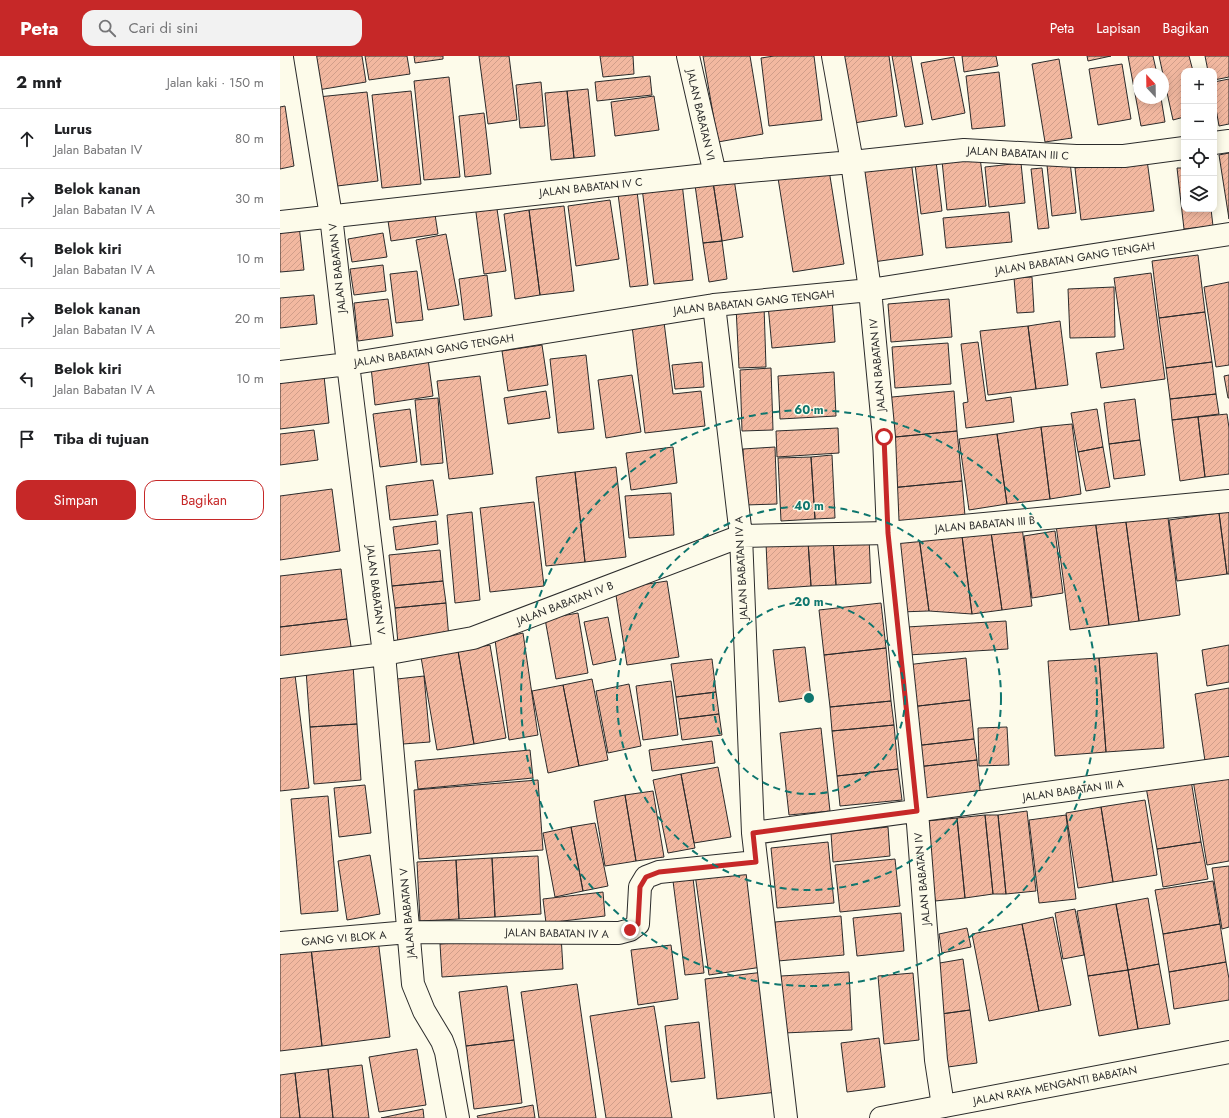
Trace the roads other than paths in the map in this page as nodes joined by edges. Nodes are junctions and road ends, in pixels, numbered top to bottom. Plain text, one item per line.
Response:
1 (305, 56) edge
2 (688, 56) edge
3 (833, 56) edge
4 (1229, 141) edge
5 (1217, 143) edge
6 (1181, 148) edge
7 (852, 162) junction
8 (715, 174) junction
9 (331, 216) junction
10 (280, 222) edge
11 (1229, 234) edge
12 (870, 290) junction
13 (714, 305) junction
14 (348, 364) junction
15 (280, 372) edge
16 (1229, 501) edge
17 (888, 533) junction
18 (741, 536) junction
19 (384, 654) junction
20 (280, 667) edge
21 (1229, 768) edge
22 (917, 811) junction
23 (753, 833) junction
24 (756, 862) junction
25 (409, 932) junction
26 (280, 943) edge
27 (1229, 1052) edge
28 (943, 1106) junction
29 (458, 1118) edge
30 (786, 1118) edge
31 (881, 1118) edge

1 - 9 street, JALAN BABATAN V
2 - 8 street, JALAN BABATAN VI
3 - 7 street, JALAN BABATAN IV
4 - 5 street
6 - 7 street, JALAN BABATAN III C
7 - 8 street, JALAN BABATAN IV C
7 - 12 street, JALAN BABATAN IV
8 - 9 street, JALAN BABATAN IV C
9 - 10 street, JALAN BABATAN IV C
9 - 14 street, JALAN BABATAN V
11 - 12 street, JALAN BABATAN GANG TENGAH
12 - 13 street, JALAN BABATAN GANG TENGAH
12 - 17 street, JALAN BABATAN IV
13 - 14 street, JALAN BABATAN GANG TENGAH
13 - 18 street, JALAN BABATAN IV A
14 - 15 street, JALAN BABATAN GANG TENGAH
14 - 19 street, JALAN BABATAN V
16 - 17 street, JALAN BABATAN III B
17 - 18 street, JALAN BABATAN III B
17 - 22 street, JALAN BABATAN IV
18 - 19 street, JALAN BABATAN IV B
18 - 23 street, JALAN BABATAN IV A
19 - 20 street
19 - 25 street, JALAN BABATAN V
21 - 22 street, JALAN BABATAN III A
22 - 23 street
22 - 28 street, JALAN BABATAN IV
23 - 24 street, JALAN BABATAN IV A
24 - 25 street, JALAN BABATAN IV A
24 - 30 street, JALAN BABATAN IV A
25 - 26 street, GANG VI BLOK A
25 - 29 street, JALAN BABATAN V
27 - 28 street, JALAN RAYA MENGANTI BABATAN
28 - 31 street, JALAN RAYA MENGANTI BABATAN

